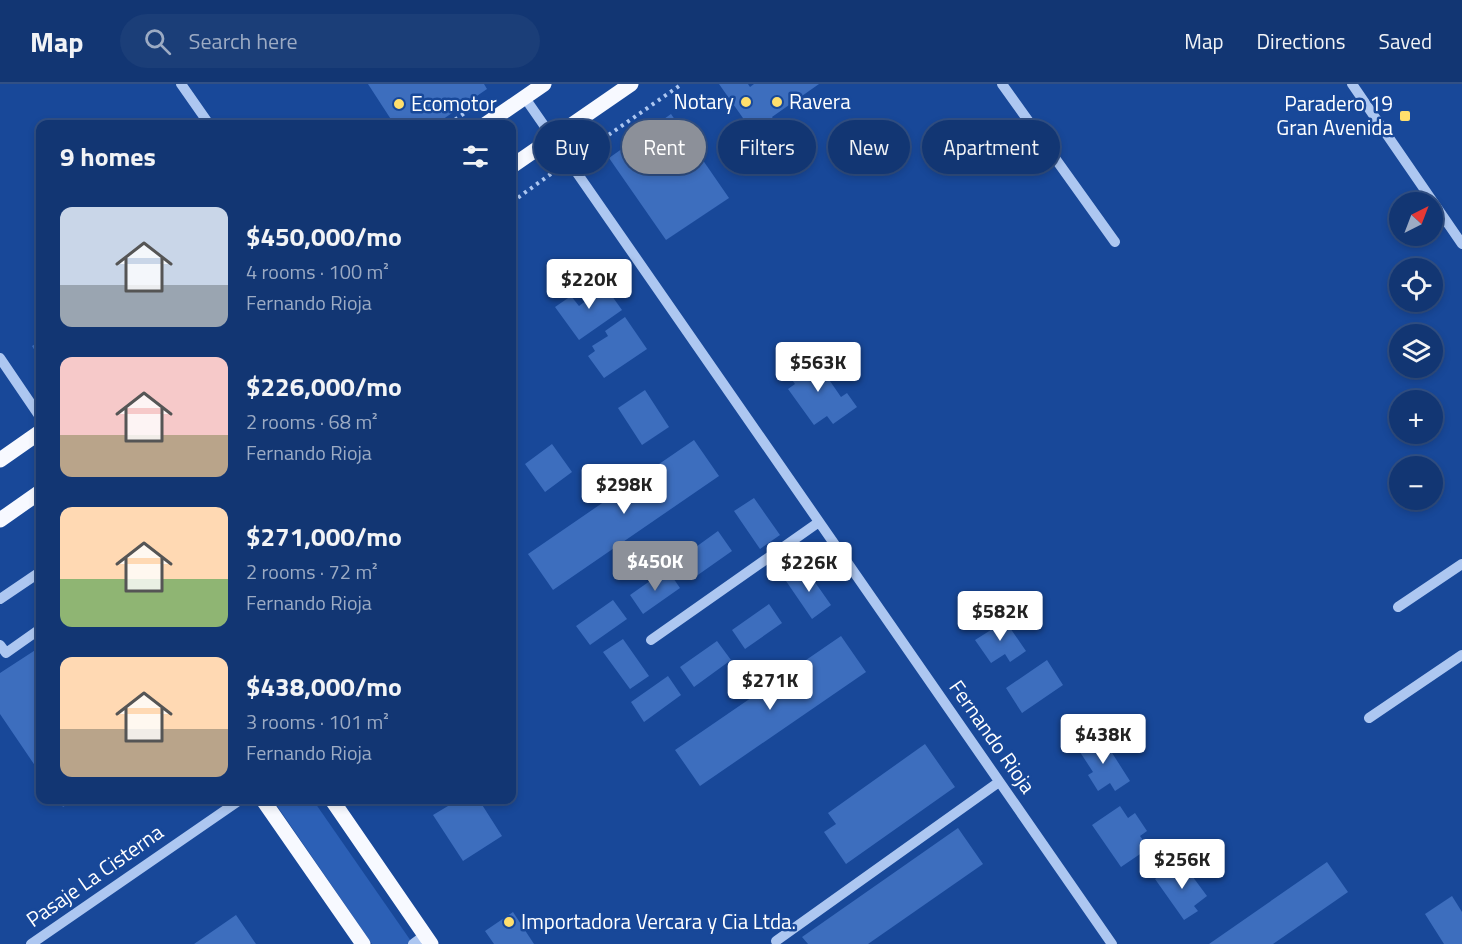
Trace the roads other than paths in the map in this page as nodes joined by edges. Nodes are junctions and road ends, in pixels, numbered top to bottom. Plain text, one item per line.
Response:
1 (181, 84) edge
2 (544, 84) edge
3 (631, 84) edge
4 (1002, 84) edge
5 (1352, 84) edge
6 (525, 98) junction
7 (206, 120) edge
8 (492, 120) edge
9 (540, 120) edge
10 (578, 120) edge
11 (534, 151) edge
12 (516, 163) edge
13 (577, 174) edge
14 (1114, 242) dead end
15 (1462, 244) edge
16 (0, 358) edge
17 (36, 411) edge
18 (36, 435) edge
19 (0, 460) edge
20 (36, 495) edge
21 (0, 520) edge
22 (819, 522) junction
23 (1462, 564) edge
24 (36, 575) edge
25 (0, 599) edge
26 (1398, 607) dead end
27 (36, 632) edge
28 (651, 639) dead end
29 (0, 645) edge
30 (1462, 655) edge
31 (1369, 718) dead end
32 (999, 782) junction
33 (234, 804) edge
34 (266, 804) edge
35 (335, 804) edge
36 (423, 941) edge
37 (776, 941) dead end
38 (31, 944) edge
39 (363, 944) edge
40 (1112, 944) edge

1 - 7 street
2 - 6 main road
3 - 10 main road
4 - 14 street
5 - 15 street
6 - 8 main road
6 - 9 street, Fernando Rioja
11 - 12 main road
13 - 22 street, Fernando Rioja
16 - 17 street
18 - 19 main road
20 - 21 main road
22 - 28 street
22 - 32 street, Fernando Rioja
23 - 26 street
24 - 25 street
27 - 29 street
30 - 31 street
32 - 37 street
32 - 40 street, Fernando Rioja
33 - 38 street, Pasaje La Cisterna
34 - 39 main road
35 - 36 main road

